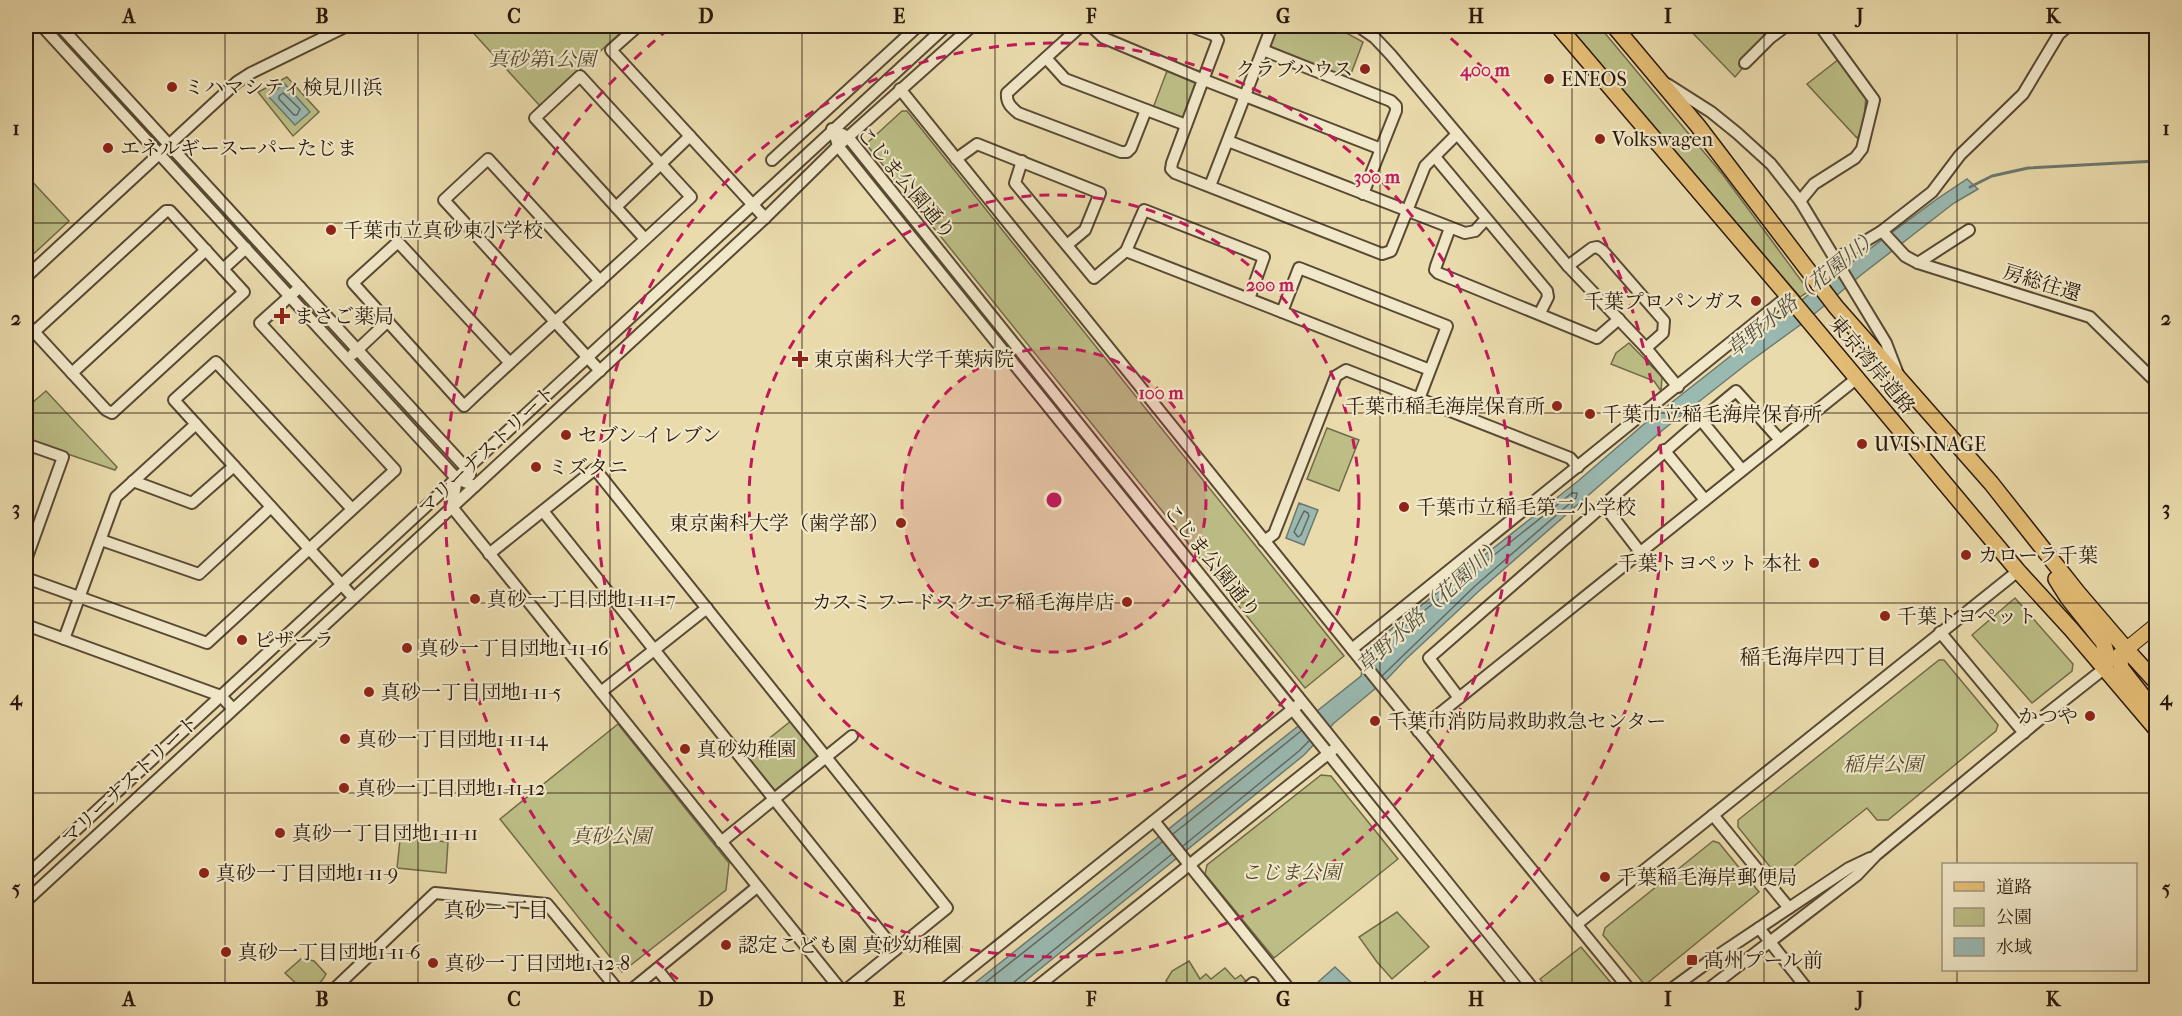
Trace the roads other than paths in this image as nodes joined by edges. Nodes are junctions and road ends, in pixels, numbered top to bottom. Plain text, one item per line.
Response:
1 (42, 26) edge
2 (60, 26) edge
3 (347, 26) edge
4 (638, 26) edge
5 (918, 26) edge
6 (946, 26) edge
7 (972, 26) edge
8 (1081, 26) edge
9 (1091, 26) edge
10 (1190, 26) edge
11 (1272, 26) edge
12 (1358, 26) edge
13 (1558, 26) edge
14 (1614, 26) edge
15 (1786, 26) edge
16 (1820, 26) edge
17 (2068, 26) edge
18 (1263, 50) junction
19 (1046, 58) junction
20 (1745, 63) dead end
21 (1659, 79) junction
22 (1204, 80) junction
23 (900, 89) junction
24 (1245, 96) junction
25 (1146, 110) junction
26 (1186, 125) junction
27 (832, 129) junction
28 (1457, 134) junction
29 (690, 136) junction
30 (848, 137) junction
31 (1228, 141) junction
32 (169, 145) junction
33 (838, 146) junction
34 (1382, 149) junction
35 (160, 154) junction
36 (1435, 157) junction
37 (956, 159) junction
38 (772, 160) dead end
39 (1022, 161) junction
40 (661, 165) junction
41 (1209, 186) junction
42 (1363, 194) junction
43 (1800, 201) junction
44 (753, 204) junction
45 (616, 207) junction
46 (1407, 211) junction
47 (765, 218) junction
48 (1486, 219) junction
49 (1450, 228) junction
50 (1969, 230) dead end
51 (1884, 233) junction
52 (645, 239) junction
53 (1067, 245) junction
54 (246, 248) junction
55 (206, 250) junction
56 (1126, 251) junction
57 (1837, 263) junction
58 (1918, 263) junction
59 (1568, 266) junction
60 (223, 269) junction
61 (26, 277) edge
62 (600, 281) junction
63 (300, 287) junction
64 (290, 296) junction
65 (1249, 299) junction
66 (1798, 308) junction
67 (1282, 312) junction
68 (1540, 314) junction
69 (1619, 319) junction
70 (388, 321) junction
71 (555, 321) junction
72 (26, 323) edge
73 (34, 332) junction
74 (1646, 348) junction
75 (358, 350) junction
76 (587, 358) junction
77 (348, 359) junction
78 (510, 363) junction
79 (1430, 370) junction
80 (600, 371) junction
81 (72, 373) junction
82 (1856, 379) junction
83 (2157, 382) edge
84 (1901, 383) junction
85 (1678, 387) junction
86 (1419, 399) junction
87 (1701, 420) junction
88 (196, 424) junction
89 (1780, 440) junction
90 (26, 444) edge
91 (1664, 450) junction
92 (234, 466) junction
93 (1578, 467) junction
94 (467, 469) junction
95 (1742, 471) junction
96 (457, 478) junction
97 (134, 482) junction
98 (476, 486) junction
99 (1705, 500) junction
100 (1603, 504) junction
101 (271, 507) junction
102 (452, 507) junction
103 (352, 509) junction
104 (543, 511) junction
105 (2027, 531) junction
106 (101, 540) junction
107 (1264, 541) junction
108 (309, 549) junction
109 (1641, 552) junction
110 (489, 554) junction
111 (26, 560) edge
112 (2018, 571) junction
113 (26, 578) edge
114 (342, 585) junction
115 (353, 597) junction
116 (80, 598) junction
117 (707, 608) junction
118 (26, 625) edge
119 (2157, 625) edge
120 (1940, 632) junction
121 (64, 639) junction
122 (654, 650) junction
123 (2126, 650) junction
124 (1354, 653) junction
125 (2105, 668) junction
126 (2157, 681) edge
127 (601, 692) junction
128 (221, 696) junction
129 (1460, 698) junction
130 (1302, 701) junction
131 (233, 709) junction
132 (1293, 709) junction
133 (2157, 713) edge
134 (2157, 729) edge
135 (1418, 731) junction
136 (2024, 733) junction
137 (852, 736) dead end
138 (1338, 746) junction
139 (1328, 754) junction
140 (826, 757) junction
141 (776, 799) junction
142 (1713, 815) junction
143 (1154, 821) junction
144 (721, 842) junction
145 (1876, 855) junction
146 (1190, 865) junction
147 (26, 876) edge
148 (758, 887) junction
149 (26, 901) edge
150 (1789, 908) junction
151 (1577, 924) junction
152 (1759, 928) junction
153 (1770, 942) junction
154 (895, 950) junction
155 (658, 970) junction
156 (333, 990) edge
157 (618, 990) edge
158 (631, 990) edge
159 (674, 990) edge
160 (841, 990) edge
161 (846, 990) edge
162 (943, 990) edge
163 (1034, 990) edge
164 (1290, 990) edge
165 (1519, 990) edge
166 (1534, 990) edge
167 (1630, 990) edge
168 (1670, 990) edge
169 (1707, 990) edge
170 (1808, 990) edge

1 - 35 street
2 - 32 street
3 - 32 street
4 - 29 street
5 - 38 street
6 - 27 street, マリーナストリート
7 - 23 street, マリーナストリート
8 - 19 street
9 - 22 street
10 - 22 street
11 - 18 street
12 - 28 street
13 - 66 highway, 東京湾岸道路
14 - 21 highway, 東京湾岸道路
15 - 20 street
16 - 43 street
17 - 51 street
18 - 24 street
18 - 34 street
19 - 25 street
19 - 25 street
21 - 43 street
21 - 84 highway, 東京湾岸道路
22 - 24 street
22 - 26 street
23 - 30 street, マリーナストリート
23 - 37 street
24 - 31 street
24 - 34 street
25 - 26 street
26 - 41 street
27 - 30 street, こじま公園通り
27 - 33 street, こじま公園通り
27 - 44 street, マリーナストリート
28 - 36 street
28 - 59 street
29 - 40 street
29 - 44 street
30 - 33 street, マリーナストリート
30 - 130 street, こじま公園通り
31 - 41 street
31 - 42 street
32 - 35 street
32 - 63 street
33 - 47 street, マリーナストリート
33 - 132 street, こじま公園通り
34 - 42 street
35 - 54 street
35 - 61 street
36 - 46 street
36 - 48 street
37 - 39 street
37 - 107 street
39 - 53 street
39 - 53 street
40 - 45 street
40 - 45 street
40 - 52 street
41 - 46 street
42 - 46 street
43 - 57 street
44 - 47 street
44 - 76 street, マリーナストリート
45 - 52 street
46 - 49 street
47 - 80 street, マリーナストリート
48 - 49 street
48 - 68 street
49 - 68 street
50 - 58 street
51 - 57 street
51 - 58 street, 房総往還
52 - 62 street
53 - 56 street
54 - 60 street
54 - 64 street
55 - 60 street
55 - 73 street
55 - 81 street
56 - 65 street
56 - 65 street
57 - 84 street
58 - 83 street, 房総往還
59 - 69 street
59 - 74 street
60 - 81 street
62 - 71 street
62 - 71 street
63 - 64 street
63 - 75 street
64 - 77 street
64 - 103 street
65 - 67 street
66 - 82 highway, 東京湾岸道路
66 - 85 street
67 - 79 street
67 - 79 street
68 - 69 street
69 - 74 street
70 - 75 street
70 - 78 street
70 - 78 street
71 - 76 street
71 - 78 street
72 - 73 street
73 - 81 street
74 - 85 street
75 - 77 street
75 - 94 street
76 - 80 street
76 - 94 street, マリーナストリート
77 - 96 street
79 - 86 street
80 - 98 street, マリーナストリート
82 - 89 street
82 - 112 highway, 東京湾岸道路
84 - 105 highway, 東京湾岸道路
85 - 93 street
86 - 93 street
86 - 107 street
87 - 89 street
87 - 91 street
87 - 95 street
88 - 92 street
88 - 97 street
88 - 103 street
89 - 95 street
90 - 111 street
91 - 99 street
91 - 100 street
92 - 97 street
92 - 101 street
93 - 124 street
94 - 96 street, マリーナストリート
94 - 98 street
95 - 99 street
96 - 98 street
96 - 102 street
96 - 114 street, マリーナストリート
97 - 106 street
98 - 102 street, マリーナストリート
99 - 109 street
100 - 109 street
100 - 129 street
101 - 106 street
101 - 108 street
102 - 110 street
102 - 115 street, マリーナストリート
103 - 108 street
104 - 110 street
104 - 117 street
104 - 122 street
105 - 123 highway, 東京湾岸道路
105 - 125 highway
106 - 116 street
107 - 124 street
108 - 114 street
108 - 116 street
109 - 129 street
110 - 127 street
112 - 120 street
112 - 125 highway, 東京湾岸道路
113 - 116 street
114 - 115 street
114 - 128 street, マリーナストリート
115 - 131 street, マリーナストリート
116 - 121 street
117 - 122 street
117 - 140 street
118 - 121 street
119 - 123 main road
120 - 136 street
120 - 142 street
121 - 128 street
122 - 127 street
122 - 141 street
123 - 125 main road
123 - 126 highway, 東京湾岸道路
123 - 133 highway
124 - 135 street
125 - 134 highway, 東京湾岸道路
125 - 136 street
127 - 144 street
128 - 131 street
128 - 147 street, マリーナストリート
129 - 135 street
130 - 132 street
130 - 138 street, こじま公園通り
131 - 149 street, マリーナストリート
132 - 139 street, こじま公園通り
132 - 143 street
135 - 151 street
136 - 145 street
137 - 140 street
138 - 139 street
138 - 166 street
139 - 146 street
139 - 165 street
140 - 141 street
140 - 154 street
141 - 144 street
141 - 154 street
142 - 150 street
142 - 151 street
143 - 146 street
143 - 162 street
144 - 148 street
145 - 150 street
145 - 153 street
146 - 163 street
146 - 164 street
148 - 155 street
148 - 160 street
150 - 152 street
151 - 167 street
152 - 153 street
152 - 168 street
153 - 169 street
153 - 170 street
154 - 161 street
155 - 158 street
155 - 159 street
156 - 157 street

